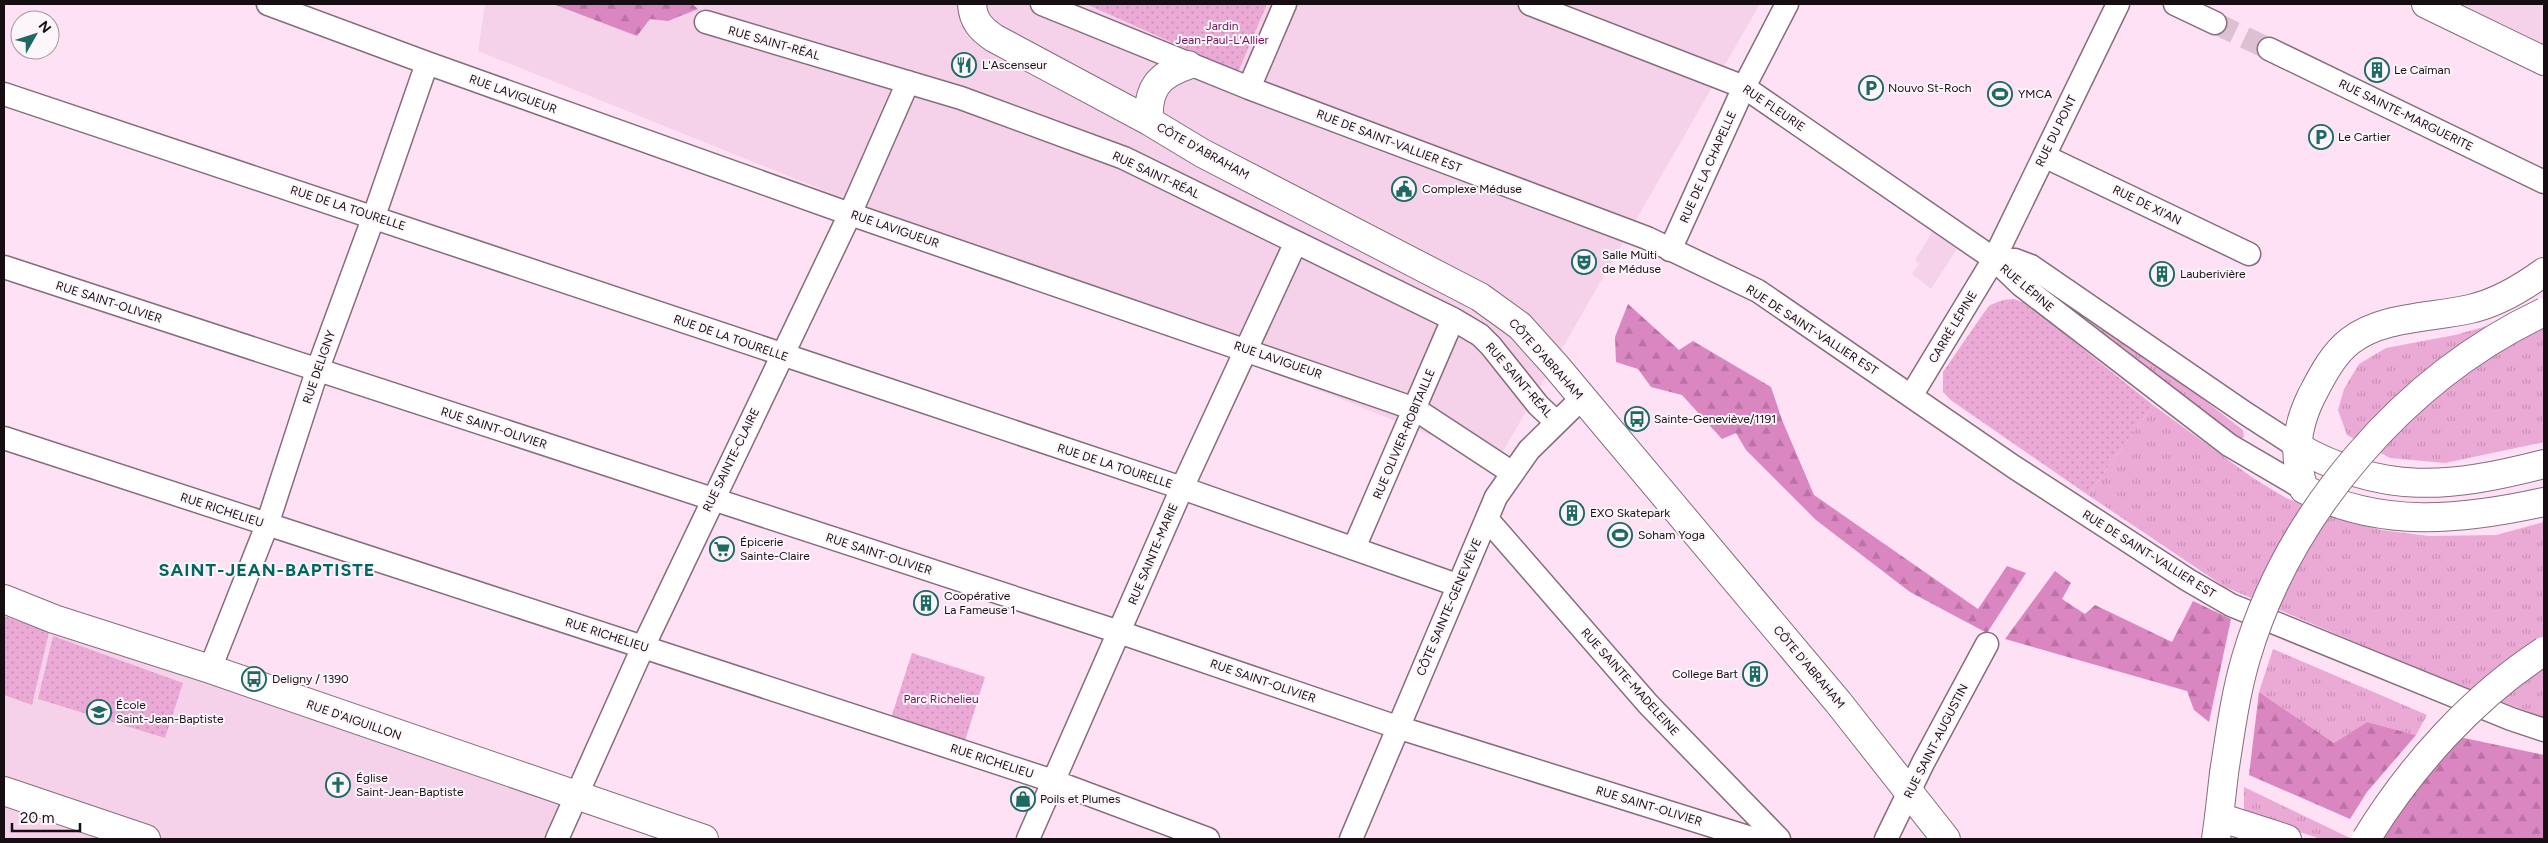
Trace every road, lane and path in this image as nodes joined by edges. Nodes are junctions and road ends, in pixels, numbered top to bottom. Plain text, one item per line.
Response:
1 (268, 4) edge
2 (972, 4) edge
3 (1042, 4) edge
4 (1285, 4) edge
5 (1530, 4) edge
6 (1787, 4) edge
7 (2118, 4) edge
8 (2175, 4) edge
9 (2426, 4) edge
10 (706, 22) dead end
11 (2215, 23) tunnel mouth
12 (2269, 49) tunnel mouth
13 (2543, 58) edge
14 (428, 63) junction
15 (1188, 65) junction
16 (908, 82) junction
17 (1744, 87) junction
18 (1249, 88) junction
19 (4, 94) edge
20 (1149, 121) junction
21 (2044, 156) junction
22 (2544, 182) edge
23 (850, 214) junction
24 (374, 216) junction
25 (1295, 244) junction
26 (1670, 250) junction
27 (2249, 254) dead end
28 (1994, 259) junction
29 (4, 267) edge
30 (2544, 272) edge
31 (2544, 312) edge
32 (1453, 319) junction
33 (1245, 348) junction
34 (782, 355) junction
35 (317, 371) junction
36 (1912, 396) junction
37 (1582, 398) junction
38 (1415, 408) junction
39 (1556, 422) junction
40 (4, 438) edge
41 (2296, 446) junction
42 (2544, 464) edge
43 (1511, 472) junction
44 (1182, 488) junction
45 (2304, 489) junction
46 (712, 499) junction
47 (2544, 502) edge
48 (1487, 519) junction
49 (267, 525) junction
50 (1354, 548) junction
51 (1457, 585) junction
52 (4, 599) edge
53 (1119, 632) junction
54 (1987, 644) dead end
55 (643, 647) junction
56 (2544, 651) edge
57 (210, 669) junction
58 (1397, 727) junction
59 (2544, 730) edge
60 (1053, 781) junction
61 (4, 791) edge
62 (1910, 792) junction
63 (576, 797) junction
64 (2217, 828) edge
65 (146, 839) edge
66 (557, 839) edge
67 (704, 839) edge
68 (1028, 839) edge
69 (1208, 839) edge
70 (1351, 839) edge
71 (1754, 839) edge
72 (1780, 839) edge
73 (1886, 839) edge
74 (1946, 839) edge
75 (2287, 839) edge
76 (2366, 839) edge

1 - 14 street, RUE LAVIGUEUR
2 - 20 main road, CÔTE D'ABRAHAM
3 - 15 street, RUE DE SAINT-VALLIER EST
4 - 18 street
5 - 17 street, RUE FLEURIE
6 - 17 street, RUE DE LA CHAPELLE
7 - 21 street, RUE DU PONT
8 - 11 street
9 - 13 main road
10 - 16 street, RUE SAINT-RÉAL
12 - 22 street, RUE SAINTE-MARGUERITE
14 - 23 street, RUE LAVIGUEUR
14 - 24 street, RUE DELIGNY
15 - 18 street, RUE DE SAINT-VALLIER EST
15 - 20 main road
16 - 23 street, RUE SAINTE-CLAIRE
16 - 25 street, RUE SAINT-RÉAL
17 - 26 street, RUE DE LA CHAPELLE
17 - 28 street, RUE FLEURIE
18 - 26 street, RUE DE SAINT-VALLIER EST
19 - 24 street, RUE DE LA TOURELLE
20 - 37 main road, CÔTE D'ABRAHAM
21 - 27 street, RUE DE XI'AN
21 - 28 street, RUE DU PONT
23 - 33 street, RUE LAVIGUEUR
23 - 34 street, RUE SAINTE-CLAIRE
24 - 34 street, RUE DE LA TOURELLE
24 - 35 street, RUE DELIGNY
25 - 32 street, RUE SAINT-RÉAL
25 - 33 street, RUE SAINTE-MARIE
26 - 36 street, RUE DE SAINT-VALLIER EST
28 - 36 street, CARRÉ LÉPINE
28 - 41 street, RUE LÉPINE
28 - 45 street, RUE LÉPINE
29 - 35 street, RUE SAINT-OLIVIER
30 - 41 main road
31 - 64 main road, bridge
32 - 38 street, RUE OLIVIER-ROBITAILLE
32 - 39 street, RUE SAINT-RÉAL
33 - 38 street, RUE LAVIGUEUR
33 - 44 street, RUE SAINTE-MARIE
34 - 44 street, RUE DE LA TOURELLE
34 - 46 street, RUE SAINTE-CLAIRE
35 - 46 street, RUE SAINT-OLIVIER
35 - 49 street, RUE DELIGNY
36 - 59 street, RUE DE SAINT-VALLIER EST
37 - 39 street, CÔTE SAINTE-GENEVIÈVE
37 - 62 main road, CÔTE D'ABRAHAM
38 - 43 street, RUE LAVIGUEUR
38 - 50 street, RUE OLIVIER-ROBITAILLE
39 - 43 street, CÔTE SAINTE-GENEVIÈVE
40 - 49 street, RUE RICHELIEU
41 - 42 main road
41 - 45 main road
43 - 48 street, CÔTE SAINTE-GENEVIÈVE
44 - 50 street, RUE DE LA TOURELLE
44 - 53 street, RUE SAINTE-MARIE
45 - 47 main road
46 - 53 street, RUE SAINT-OLIVIER
46 - 55 street, RUE SAINTE-CLAIRE
48 - 51 street, CÔTE SAINTE-GENEVIÈVE
48 - 72 street, RUE SAINTE-MADELEINE
49 - 55 street, RUE RICHELIEU
49 - 57 street, RUE DELIGNY
50 - 51 street, RUE DE LA TOURELLE
51 - 58 street, CÔTE SAINTE-GENEVIÈVE
52 - 57 main road, RUE D'AIGUILLON
53 - 58 street, RUE SAINT-OLIVIER
53 - 60 street, RUE SAINTE-MARIE
54 - 62 street, RUE SAINT-AUGUSTIN
55 - 60 street, RUE RICHELIEU
55 - 63 street, RUE SAINTE-CLAIRE
56 - 76 main road, bridge
57 - 63 main road, RUE D'AIGUILLON
58 - 70 street, CÔTE SAINTE-GENEVIÈVE
58 - 71 street, RUE SAINT-OLIVIER
60 - 68 street, RUE SAINTE-MARIE
60 - 69 street, RUE RICHELIEU
61 - 65 main road
62 - 73 street, RUE SAINT-AUGUSTIN
62 - 74 main road, CÔTE D'ABRAHAM
63 - 66 street, RUE SAINTE-CLAIRE
63 - 67 main road, RUE D'AIGUILLON
64 - 75 main road

